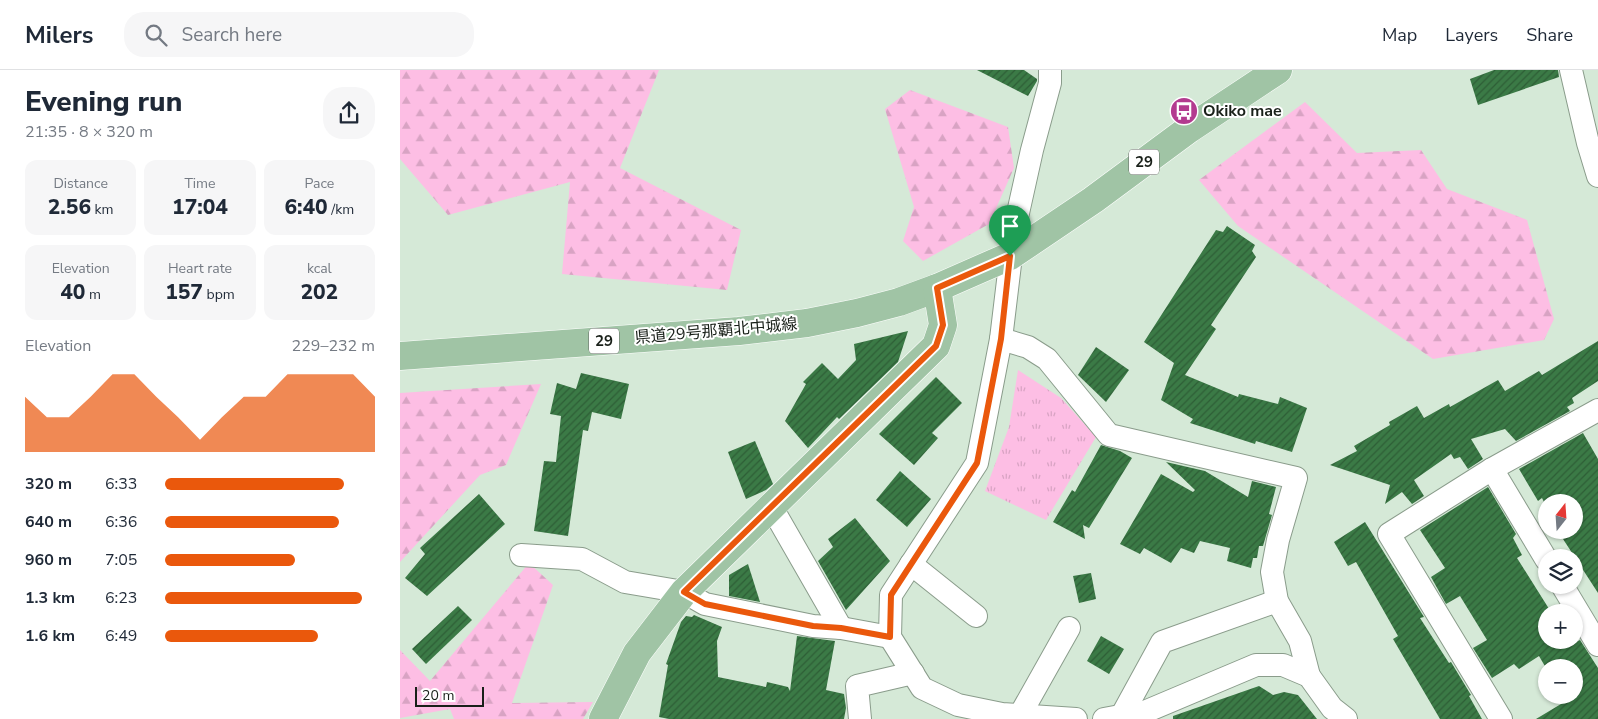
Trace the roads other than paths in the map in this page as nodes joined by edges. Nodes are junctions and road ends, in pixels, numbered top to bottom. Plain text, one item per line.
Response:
1 (1050, 70) edge
2 (1278, 70) edge
3 (1571, 70) edge
4 (1598, 176) edge
5 (1010, 256) junction
6 (937, 288) junction
7 (1001, 339) junction
8 (400, 356) edge
9 (1595, 417) edge
10 (1492, 469) junction
11 (771, 506) junction
12 (1540, 549) edge
13 (522, 554) dead end
14 (911, 564) junction
15 (684, 592) junction
16 (1567, 594) edge
17 (1277, 601) junction
18 (976, 616) dead end
19 (841, 628) junction
20 (1069, 628) dead end
21 (890, 637) junction
22 (1598, 645) edge
23 (913, 673) junction
24 (1309, 676) junction
25 (1020, 715) junction
26 (1113, 717) edge
27 (603, 719) edge
28 (860, 719) edge
29 (1076, 719) edge
30 (1346, 719) edge
31 (1501, 719) edge

1 - 5 street
2 - 5 main road, 県道29号那覇北中城線 / 29
3 - 4 street
5 - 6 main road, 県道29号那覇北中城線 / 29
5 - 7 street
6 - 8 main road, 県道29号那覇北中城線 / 29
6 - 11 main road
7 - 14 street
7 - 17 street
9 - 10 street
10 - 12 street
10 - 31 street
11 - 15 main road
11 - 19 street
13 - 15 street
14 - 18 street
14 - 21 street
15 - 19 street
15 - 27 main road
16 - 22 street
17 - 24 street
17 - 26 street
19 - 21 street
20 - 25 street
21 - 23 street
23 - 25 street
23 - 28 street
24 - 26 street
24 - 30 street
25 - 29 street

